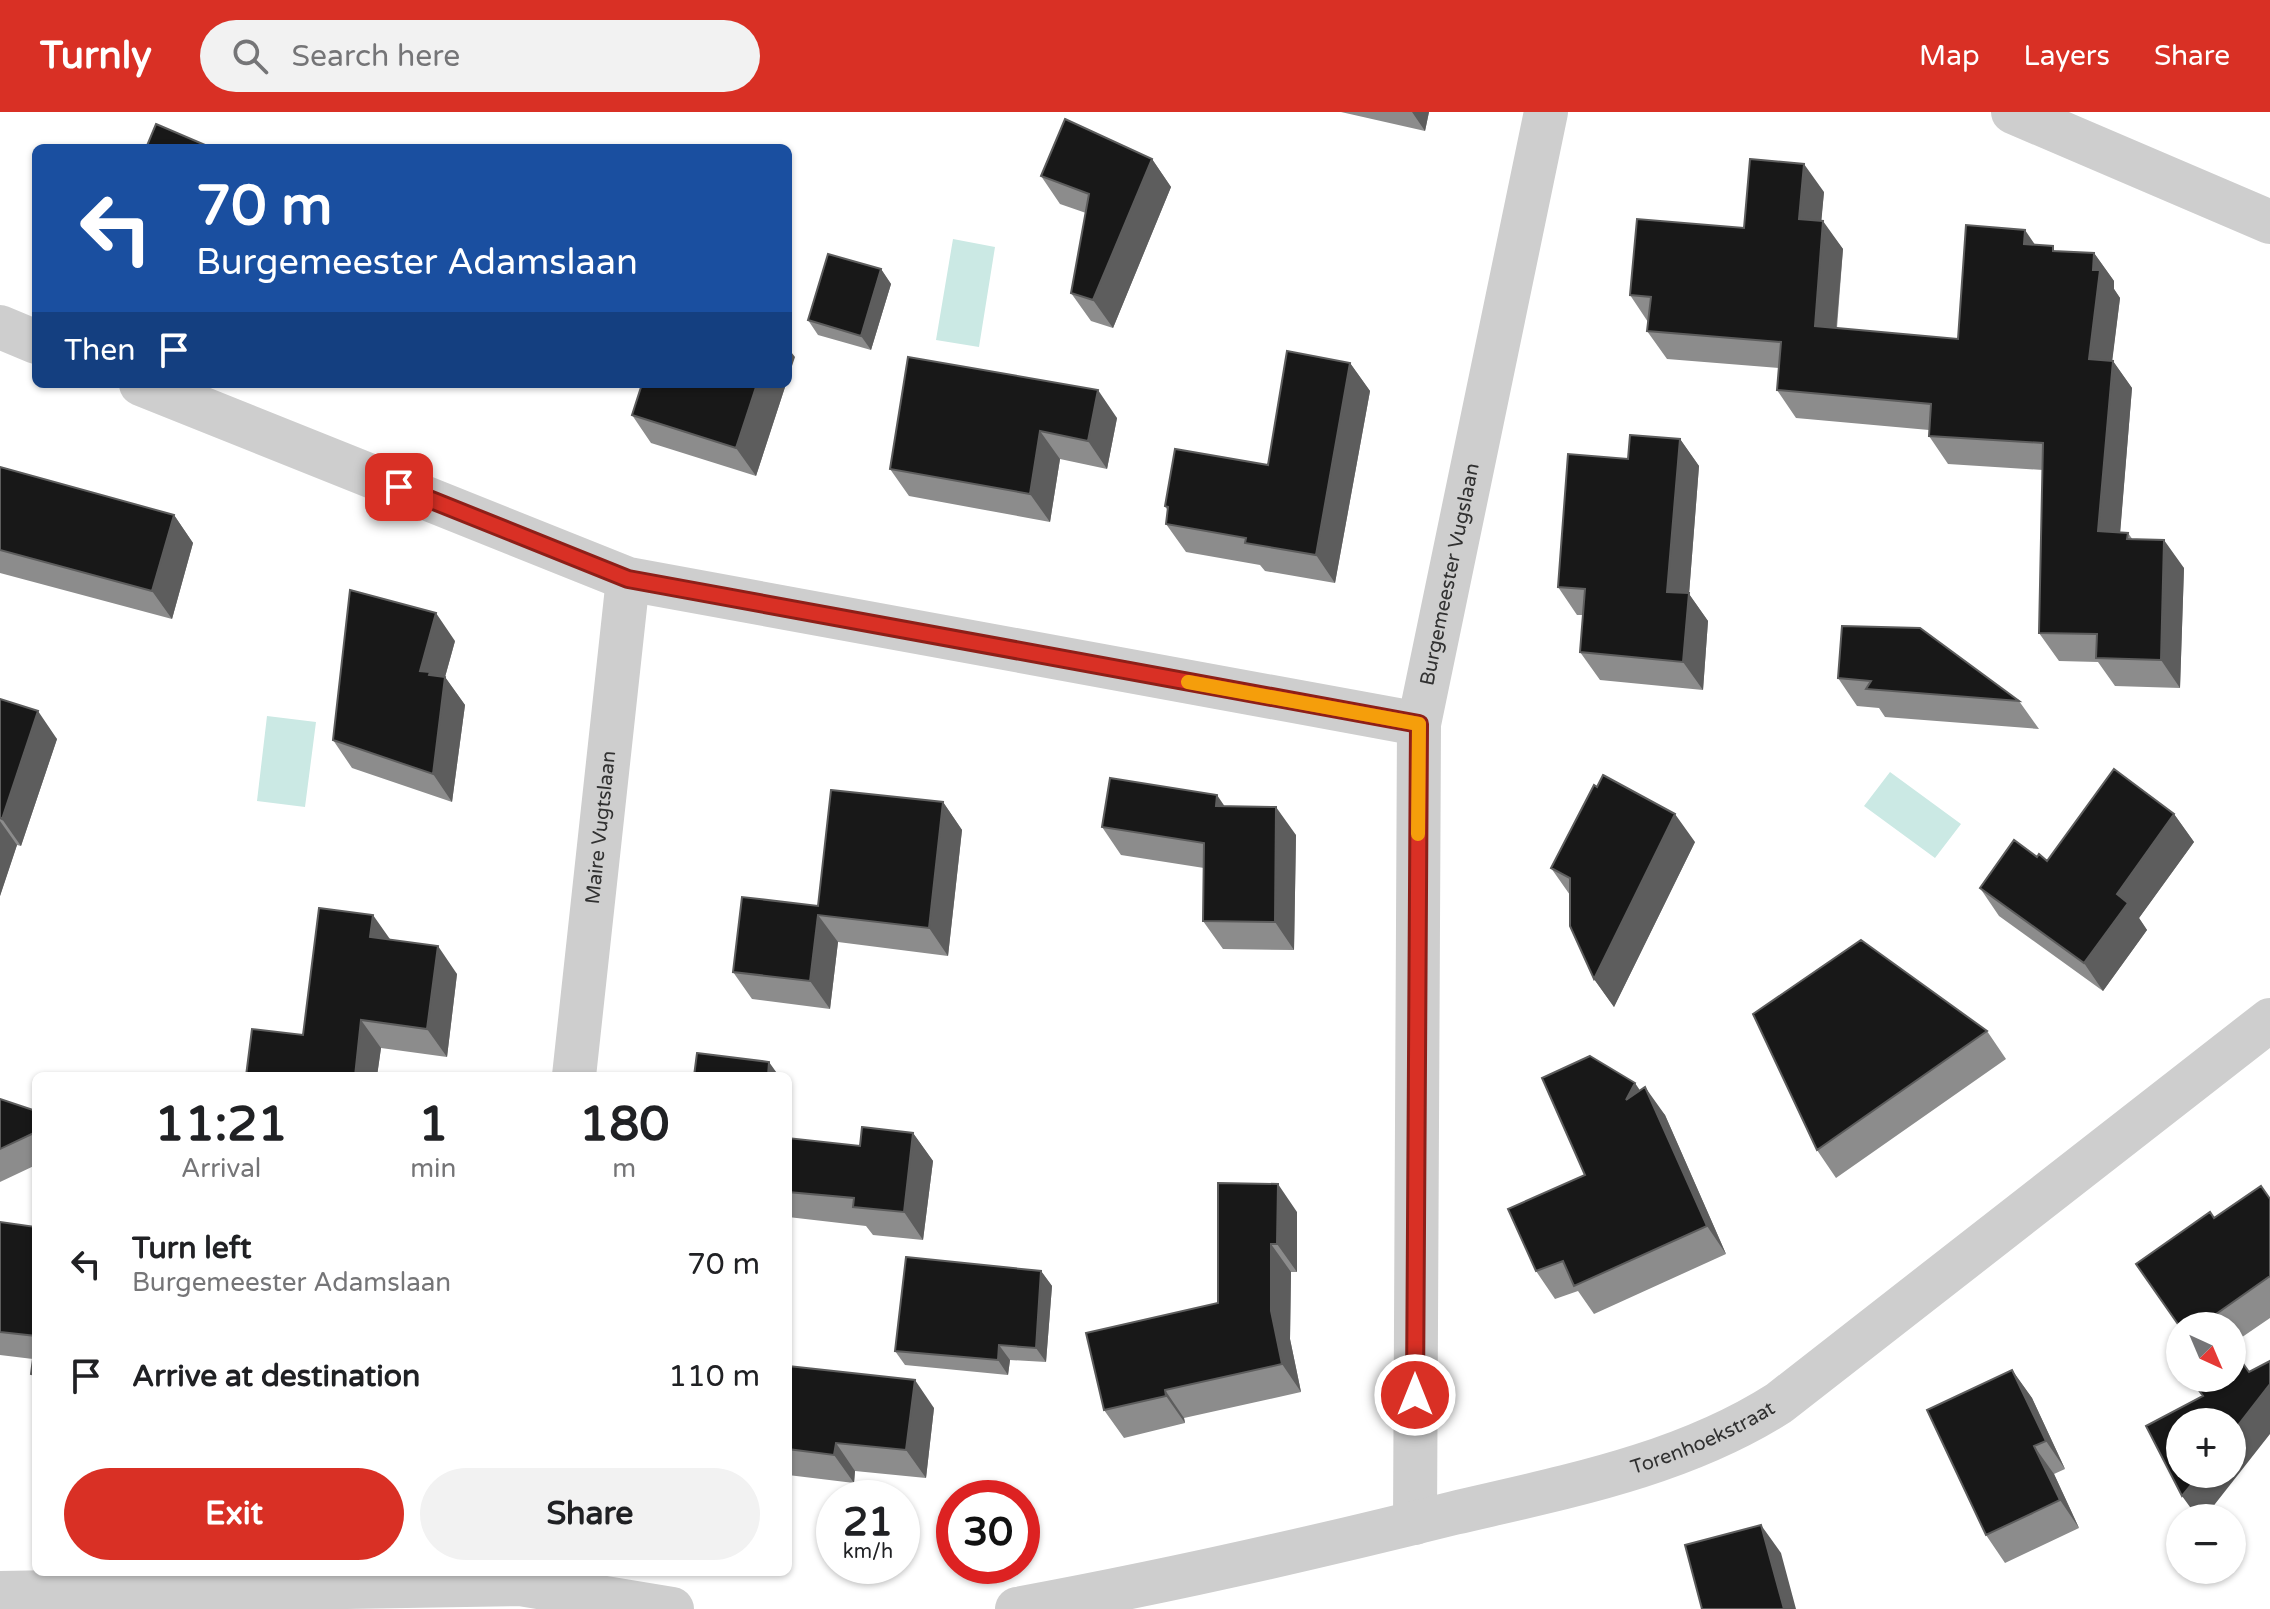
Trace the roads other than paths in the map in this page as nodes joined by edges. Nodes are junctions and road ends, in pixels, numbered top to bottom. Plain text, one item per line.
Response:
1 (1546, 112) edge
2 (2013, 112) edge
3 (2270, 222) edge
4 (0, 327) edge
5 (32, 340) edge
6 (151, 388) edge
7 (628, 579) junction
8 (1419, 724) junction
9 (2264, 1039) edge
10 (574, 1072) edge
11 (1415, 1523) junction
12 (520, 1578) edge
13 (0, 1593) edge
14 (672, 1609) edge
15 (1017, 1609) edge

1 - 8 street, Burgemeester Vugslaan
2 - 3 street
4 - 5 street
6 - 7 street
7 - 8 street
7 - 10 street, Maire Vugtslaan
8 - 11 street, Burgemeester Vugslaan
9 - 11 street, Torenhoekstraat
11 - 15 street, Torenhoekstraat
12 - 13 street
12 - 14 street

